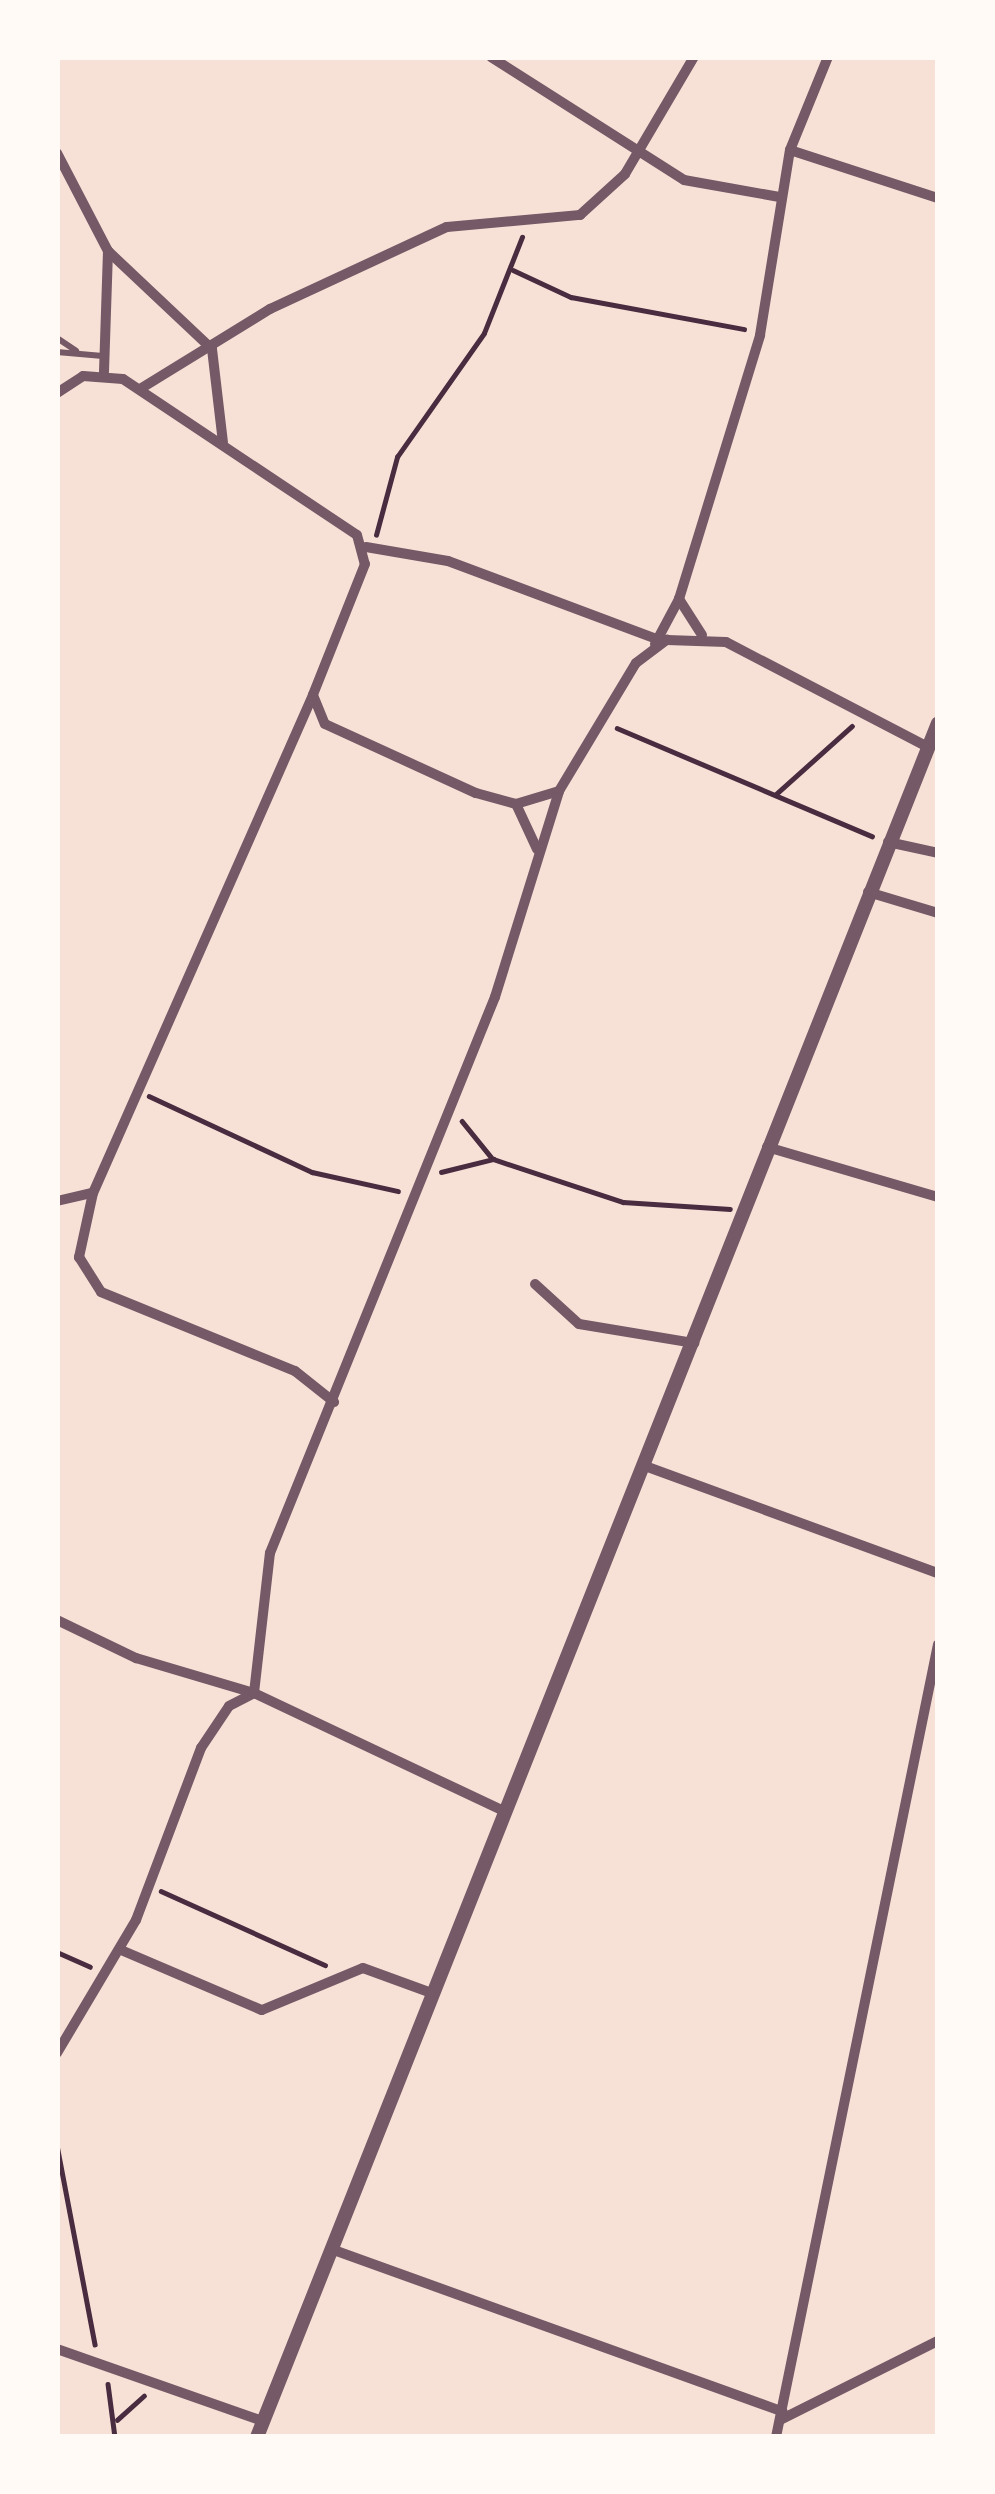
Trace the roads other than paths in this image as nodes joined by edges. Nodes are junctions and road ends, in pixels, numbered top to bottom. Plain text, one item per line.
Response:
1 (491, 57) edge
2 (694, 57) edge
3 (828, 57) edge
4 (638, 146) junction
5 (790, 150) junction
6 (57, 154) edge
7 (779, 197) junction
8 (938, 198) edge
9 (108, 251) junction
10 (57, 338) edge
11 (212, 349) junction
12 (57, 352) edge
13 (79, 353) junction
14 (106, 356) junction
15 (104, 372) junction
16 (140, 389) junction
17 (57, 393) edge
18 (223, 442) junction
19 (370, 547) junction
20 (680, 599) junction
21 (702, 635) junction
22 (655, 643) junction
23 (313, 695) junction
24 (938, 723) edge
25 (928, 747) junction
26 (560, 791) junction
27 (516, 805) junction
28 (888, 842) junction
29 (538, 849) junction
30 (938, 853) edge
31 (868, 892) junction
32 (938, 913) edge
33 (764, 1146) junction
34 (93, 1193) junction
35 (938, 1197) edge
36 (57, 1201) edge
37 (535, 1283) dead end
38 (694, 1343) junction
39 (334, 1402) junction
40 (645, 1466) junction
41 (938, 1573) edge
42 (57, 1620) edge
43 (938, 1644) edge
44 (254, 1693) junction
45 (502, 1810) junction
46 (121, 1950) junction
47 (429, 1992) junction
48 (57, 2054) edge
49 (331, 2249) junction
50 (938, 2341) edge
51 (57, 2349) edge
52 (782, 2415) junction
53 (263, 2421) junction
54 (257, 2437) edge
55 (776, 2437) edge

1 - 4 street
2 - 4 street
3 - 5 street
4 - 7 street
4 - 11 street
5 - 7 street
5 - 8 street
6 - 9 street
7 - 20 street
9 - 11 street
9 - 14 street
10 - 13 lane
11 - 16 street
11 - 18 street
12 - 13 lane
13 - 14 lane
14 - 15 street
15 - 16 street
15 - 17 street
16 - 18 street
18 - 19 street
19 - 22 street
19 - 23 street
20 - 21 street
20 - 22 street
21 - 22 street
21 - 25 street
22 - 26 street
23 - 27 street
23 - 34 street
24 - 25 street
25 - 28 street
26 - 27 street
26 - 29 street
27 - 29 street
28 - 30 street
28 - 31 street
29 - 39 street
31 - 32 street
31 - 33 street
33 - 35 street
33 - 38 street
34 - 36 street
34 - 39 street
37 - 38 street
38 - 40 street
39 - 44 street
40 - 41 street
40 - 45 street
42 - 44 street
43 - 52 street
44 - 45 street
44 - 46 street
45 - 47 street
46 - 47 street
46 - 48 street
47 - 49 street
49 - 52 street
49 - 53 street
50 - 52 street
51 - 53 street
52 - 55 street
53 - 54 street

